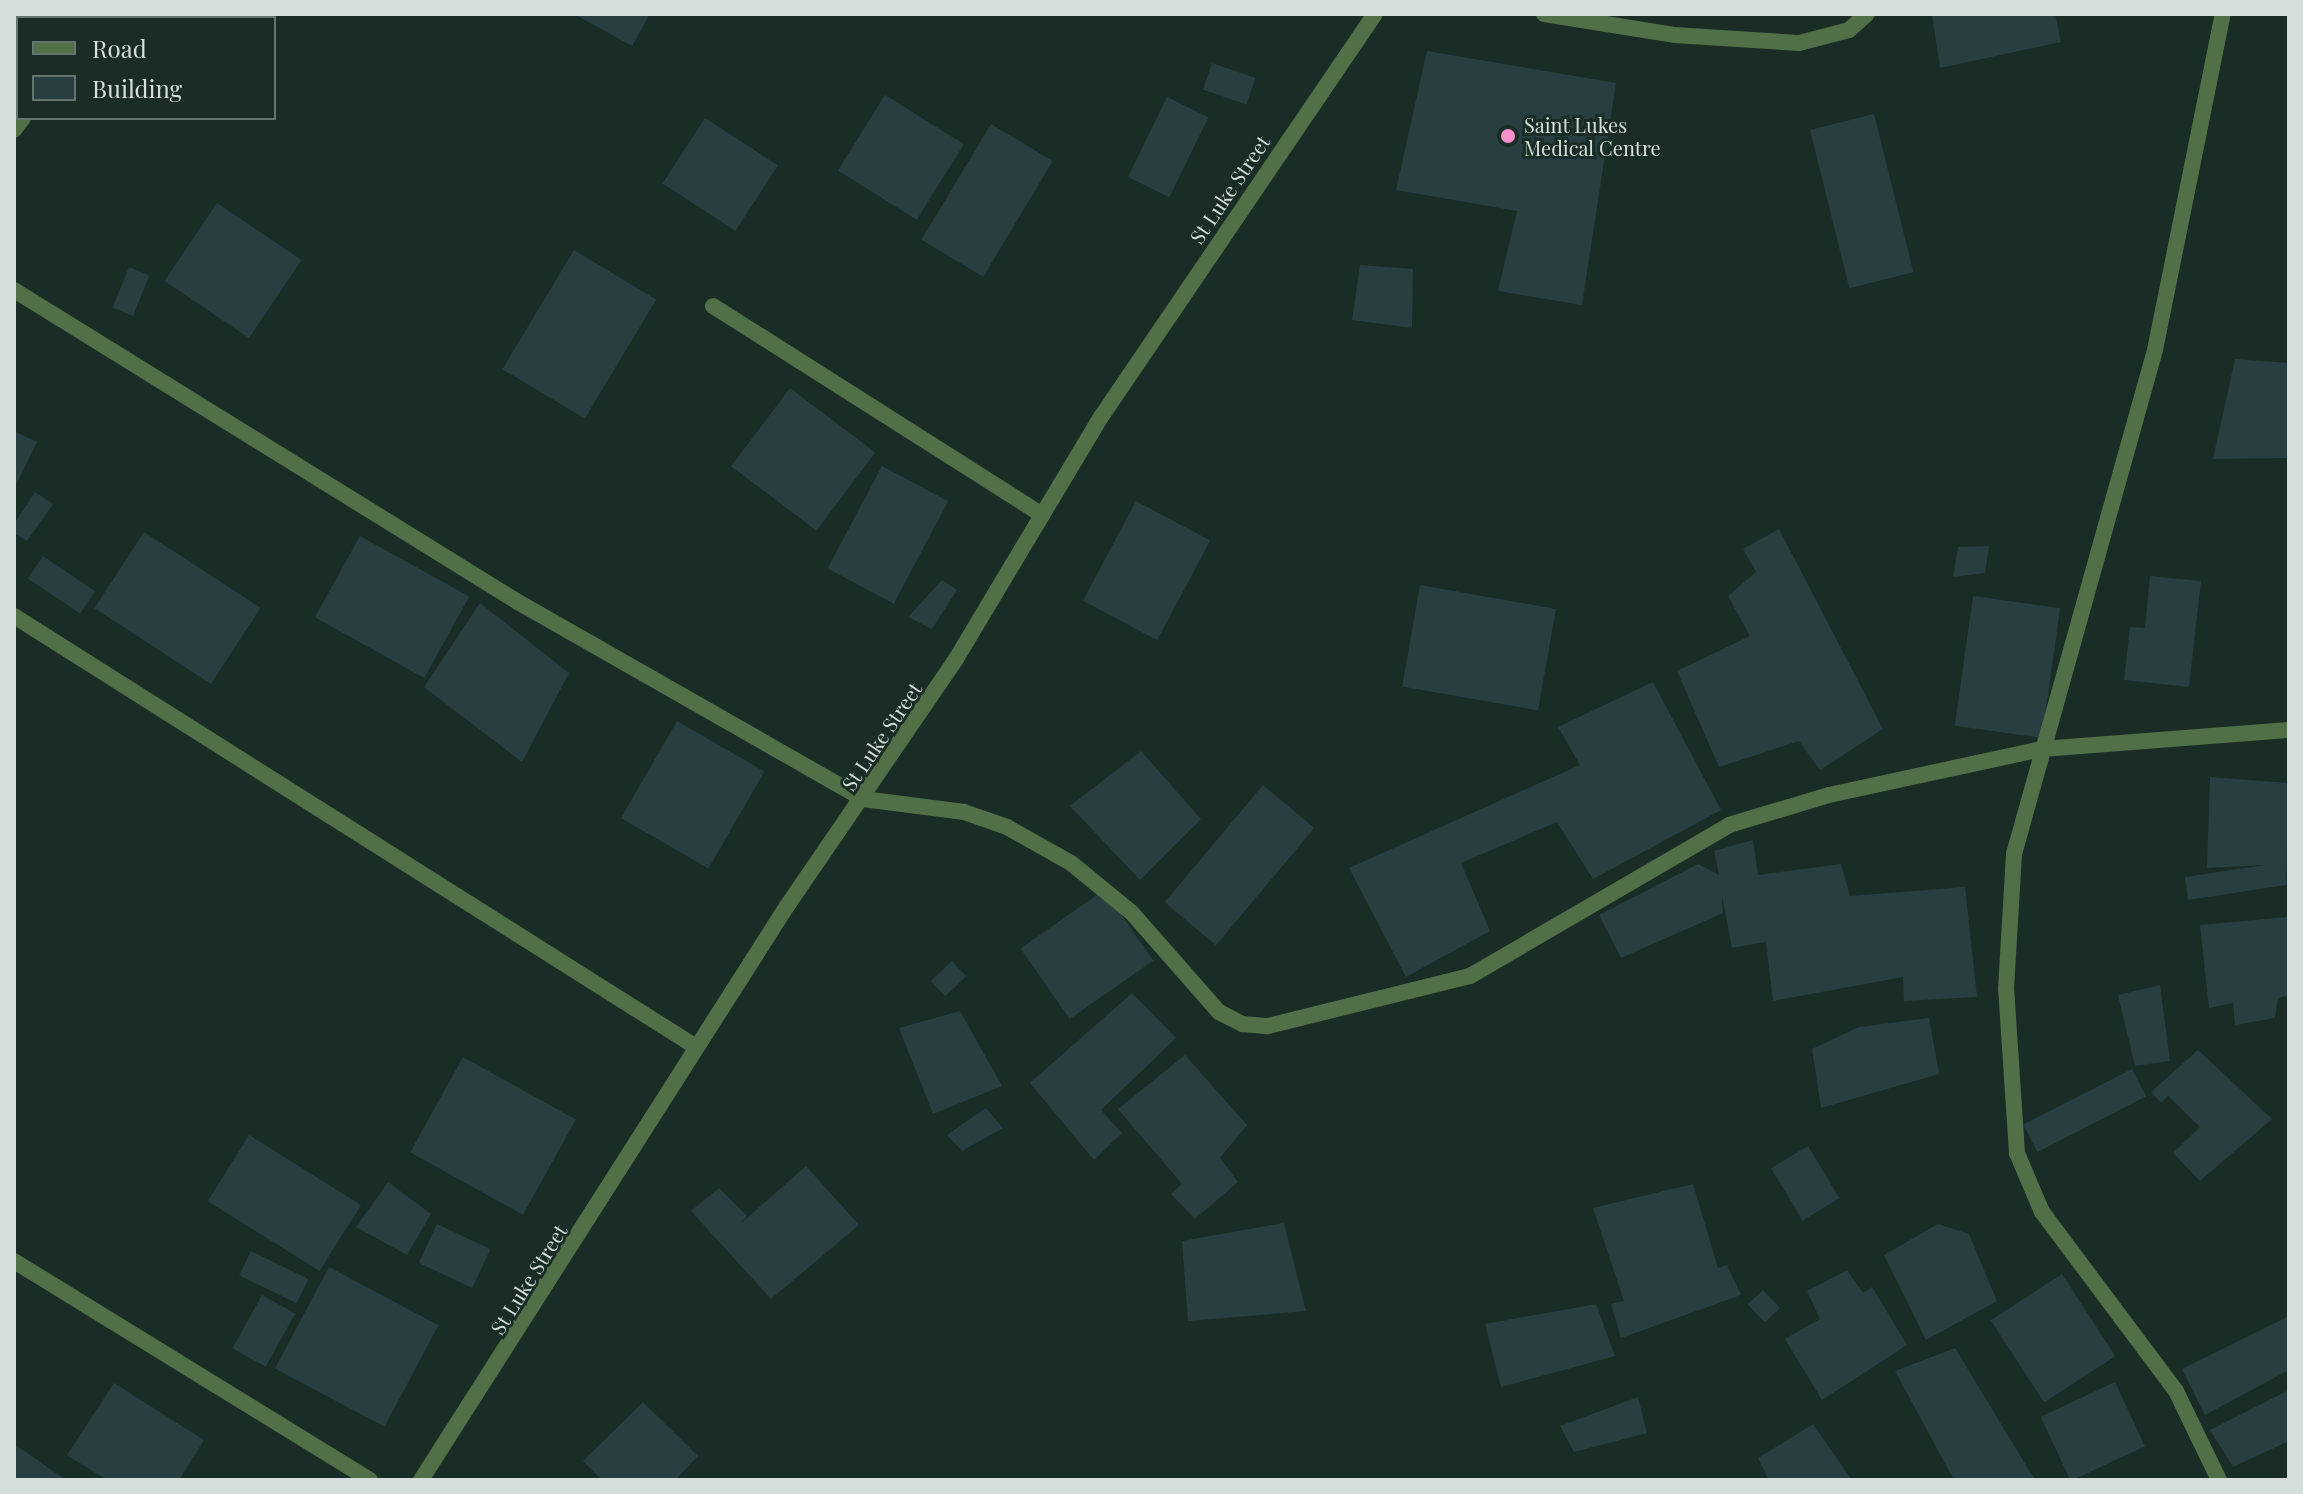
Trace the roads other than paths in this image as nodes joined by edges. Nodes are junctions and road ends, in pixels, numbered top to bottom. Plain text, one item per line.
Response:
1 (1375, 14) edge
2 (1544, 14) edge
3 (1867, 14) edge
4 (2223, 14) edge
5 (14, 290) edge
6 (713, 306) dead end
7 (1042, 515) junction
8 (14, 616) edge
9 (2289, 730) edge
10 (2042, 749) junction
11 (863, 799) junction
12 (696, 1047) junction
13 (14, 1261) edge
14 (370, 1480) edge
15 (421, 1480) edge
16 (2219, 1480) edge

1 - 7 street, St Luke Street
2 - 3 street
4 - 10 street
5 - 11 street
6 - 7 street
7 - 11 street, St Luke Street
8 - 12 street
9 - 10 street
10 - 11 street
10 - 16 street
11 - 12 street, St Luke Street
12 - 15 street, St Luke Street
13 - 14 street

